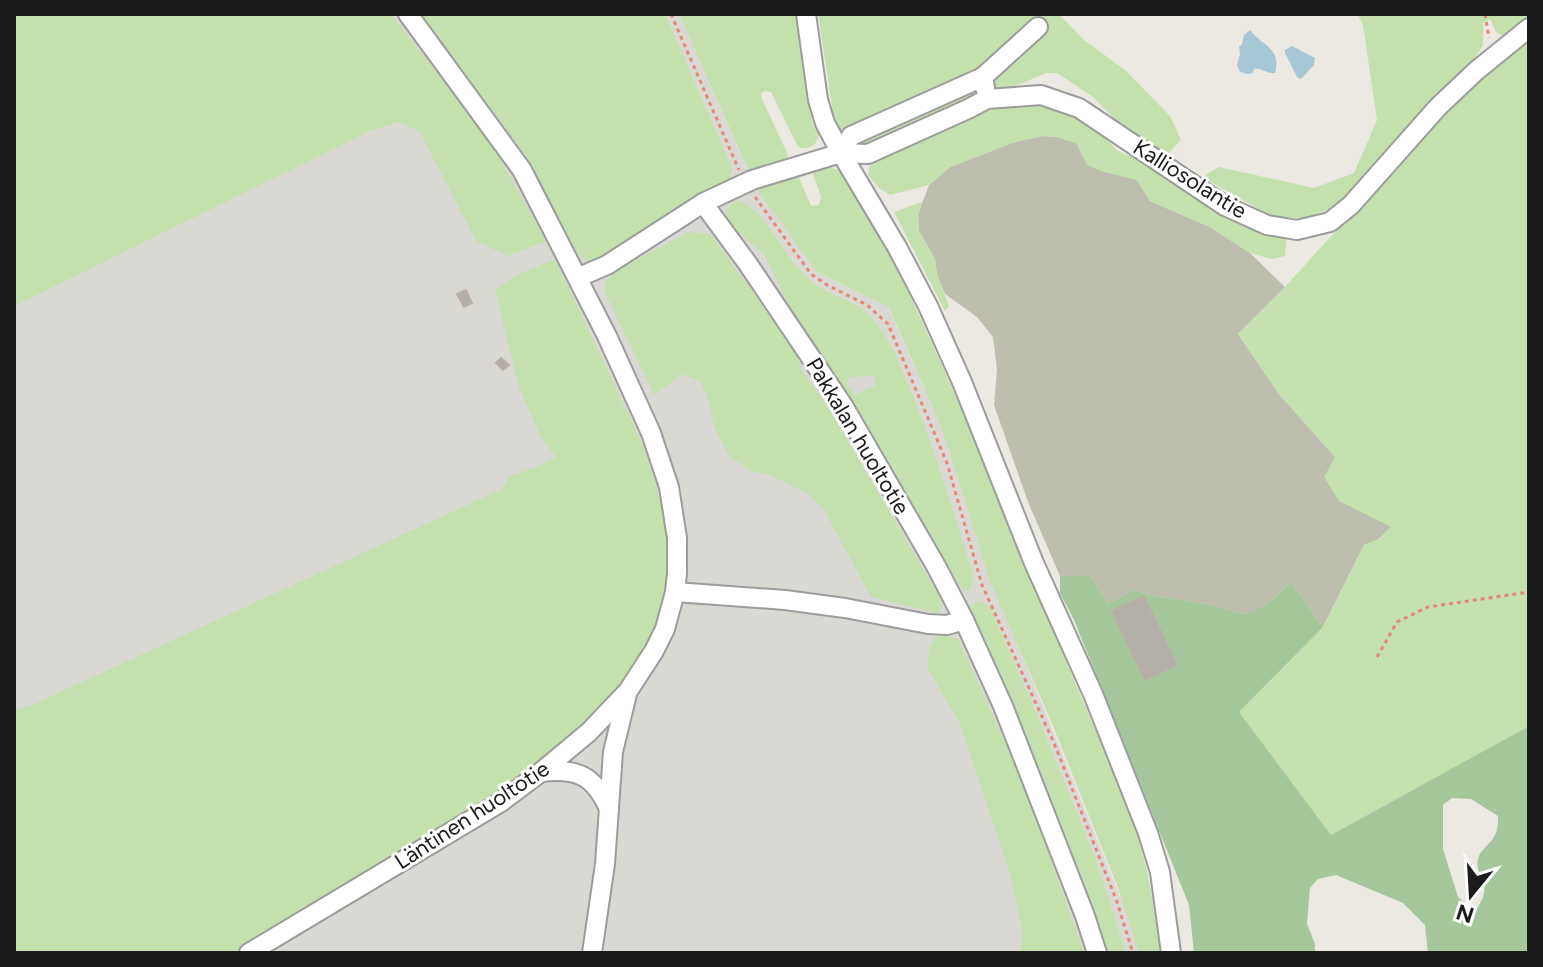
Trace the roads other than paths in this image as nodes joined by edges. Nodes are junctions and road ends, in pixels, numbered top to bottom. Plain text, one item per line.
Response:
1 (408, 14) edge
2 (806, 14) edge
3 (1038, 27) dead end
4 (1529, 28) edge
5 (983, 77) junction
6 (987, 99) junction
7 (841, 153) junction
8 (703, 203) junction
9 (579, 277) junction
10 (675, 592) junction
11 (964, 620) junction
12 (628, 691) junction
13 (541, 772) junction
14 (610, 810) junction
15 (249, 953) edge
16 (592, 953) edge
17 (1097, 953) edge
18 (1171, 953) edge

1 - 9 lane, Läntinen huoltotie
2 - 7 lane
3 - 5 lane
4 - 6 lane, Kalliosolantie
5 - 6 lane
5 - 7 lane
6 - 7 lane, Kalliosolantie
7 - 8 lane
7 - 18 lane
8 - 9 lane
8 - 11 lane, Pakkalan huoltotie
9 - 10 lane, Läntinen huoltotie
10 - 11 lane
10 - 12 lane, Läntinen huoltotie
11 - 17 lane, Pakkalan huoltotie
12 - 13 lane, Läntinen huoltotie
12 - 14 lane
13 - 14 lane
13 - 15 lane, Läntinen huoltotie
14 - 16 lane

